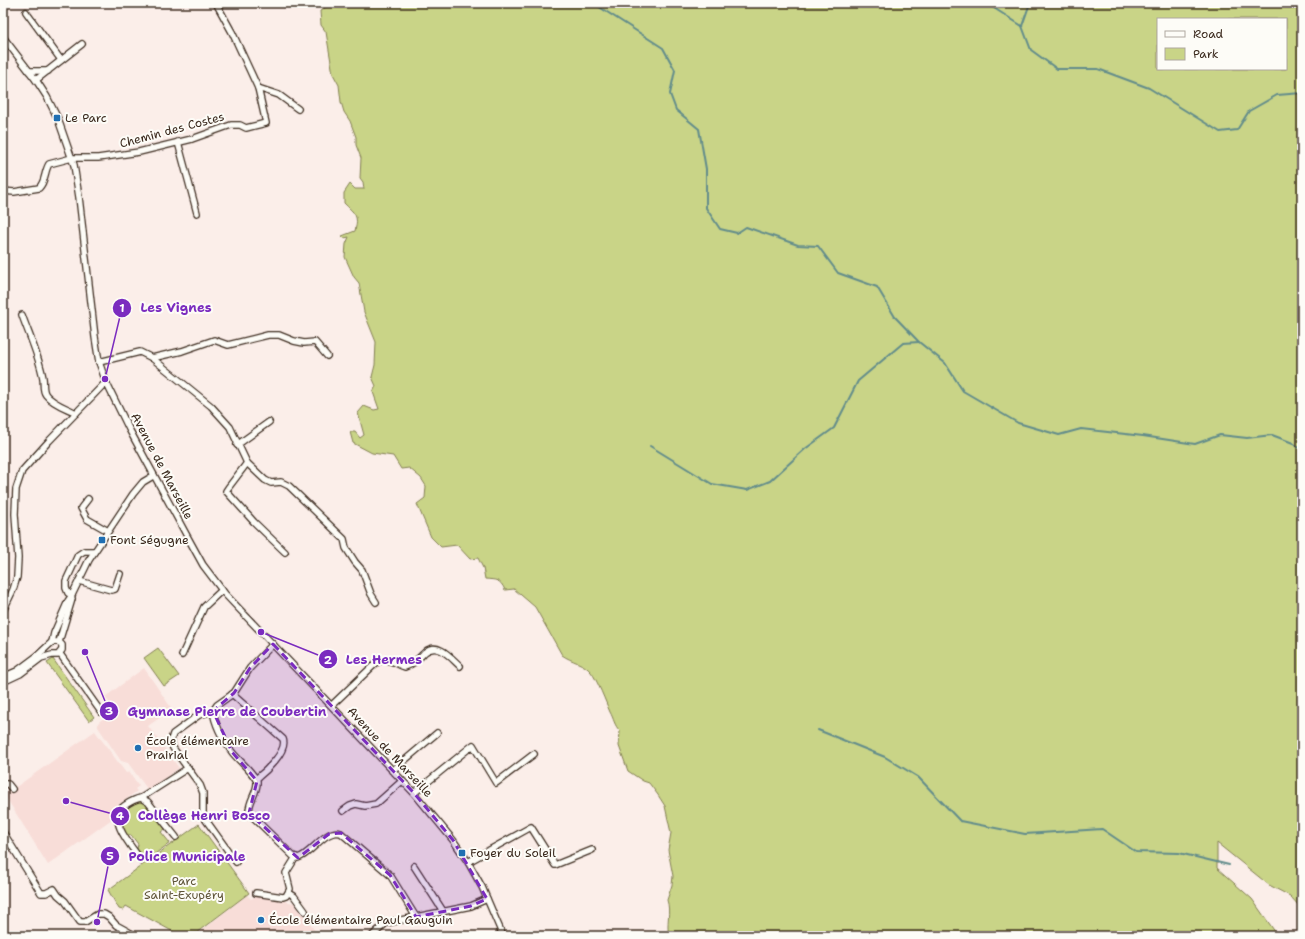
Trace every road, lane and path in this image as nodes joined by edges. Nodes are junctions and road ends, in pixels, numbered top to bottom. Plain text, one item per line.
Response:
1 (216, 3) edge
2 (26, 12) dead end
3 (3, 37) edge
4 (82, 44) dead end
5 (61, 60) junction
6 (29, 71) junction
7 (48, 71) junction
8 (36, 80) junction
9 (258, 88) junction
10 (298, 109) dead end
11 (178, 142) junction
12 (72, 158) junction
13 (3, 192) edge
14 (198, 213) dead end
15 (22, 315) dead end
16 (327, 356) dead end
17 (152, 358) junction
18 (99, 362) junction
19 (106, 382) junction
20 (76, 413) junction
21 (269, 422) dead end
22 (237, 445) junction
23 (247, 463) junction
24 (153, 476) junction
25 (88, 499) dead end
26 (108, 531) junction
27 (94, 551) junction
28 (285, 552) dead end
29 (120, 574) dead end
30 (79, 580) junction
31 (222, 590) junction
32 (72, 595) junction
33 (376, 602) dead end
34 (3, 611) edge
35 (53, 643) junction
36 (273, 644) junction
37 (60, 654) junction
38 (182, 654) dead end
39 (52, 655) junction
40 (460, 666) dead end
41 (3, 678) edge
42 (3, 682) edge
43 (232, 694) junction
44 (332, 705) junction
45 (213, 711) junction
46 (101, 712) dead end
47 (437, 734) dead end
48 (534, 754) dead end
49 (188, 768) junction
50 (392, 771) junction
51 (256, 779) junction
52 (402, 781) junction
53 (3, 784) edge
54 (12, 789) dead end
55 (414, 793) junction
56 (141, 798) junction
57 (343, 811) dead end
58 (3, 832) edge
59 (176, 837) dead end
60 (592, 850) dead end
61 (296, 858) junction
62 (141, 860) dead end
63 (236, 862) dead end
64 (468, 862) junction
65 (414, 866) dead end
66 (289, 892) junction
67 (256, 893) dead end
68 (487, 899) junction
69 (305, 911) dead end
70 (443, 911) junction
71 (416, 917) junction
72 (136, 936) edge
73 (372, 936) edge
74 (503, 936) edge

1 - 9 street
2 - 5 street
3 - 6 street, Avenue de Marseille
4 - 5 street
5 - 7 street
6 - 7 street
6 - 8 street, Avenue de Marseille
7 - 8 street
8 - 12 street, Avenue de Marseille
9 - 10 street
9 - 11 street, Chemin des Costes
11 - 12 street, Chemin des Costes
11 - 14 street
12 - 13 street, Chemin des Costes
12 - 18 street, Avenue de Marseille
15 - 20 street
16 - 17 street
17 - 18 street
17 - 22 street
18 - 19 street, Avenue de Marseille
19 - 20 street
19 - 24 street, Avenue de Marseille
20 - 34 street
21 - 22 street
22 - 23 street
23 - 28 street
23 - 33 street
24 - 26 street
24 - 31 street, Avenue de Marseille
25 - 26 street
26 - 27 street
27 - 30 street
27 - 32 street
29 - 30 street
30 - 32 street
31 - 36 street, Avenue de Marseille
31 - 38 street
32 - 35 street
35 - 37 street
35 - 39 street
35 - 41 street
36 - 43 street
36 - 44 street, Avenue de Marseille
37 - 39 street
37 - 46 street
39 - 42 street
40 - 44 street
43 - 45 street
43 - 51 street
44 - 50 street, Avenue de Marseille
45 - 49 street
45 - 51 street
47 - 50 street
48 - 55 street
49 - 56 street
49 - 63 street
50 - 52 street, Avenue de Marseille
51 - 61 street
52 - 55 street, Avenue de Marseille
52 - 57 street
53 - 54 street
55 - 64 street, Avenue de Marseille
56 - 59 street
56 - 62 street
58 - 72 street
60 - 64 street
61 - 66 street
61 - 71 street
64 - 68 street, Avenue de Marseille
65 - 70 street
66 - 67 street
66 - 69 street
68 - 70 street
68 - 74 street, Avenue de Marseille
70 - 71 street
71 - 73 street

